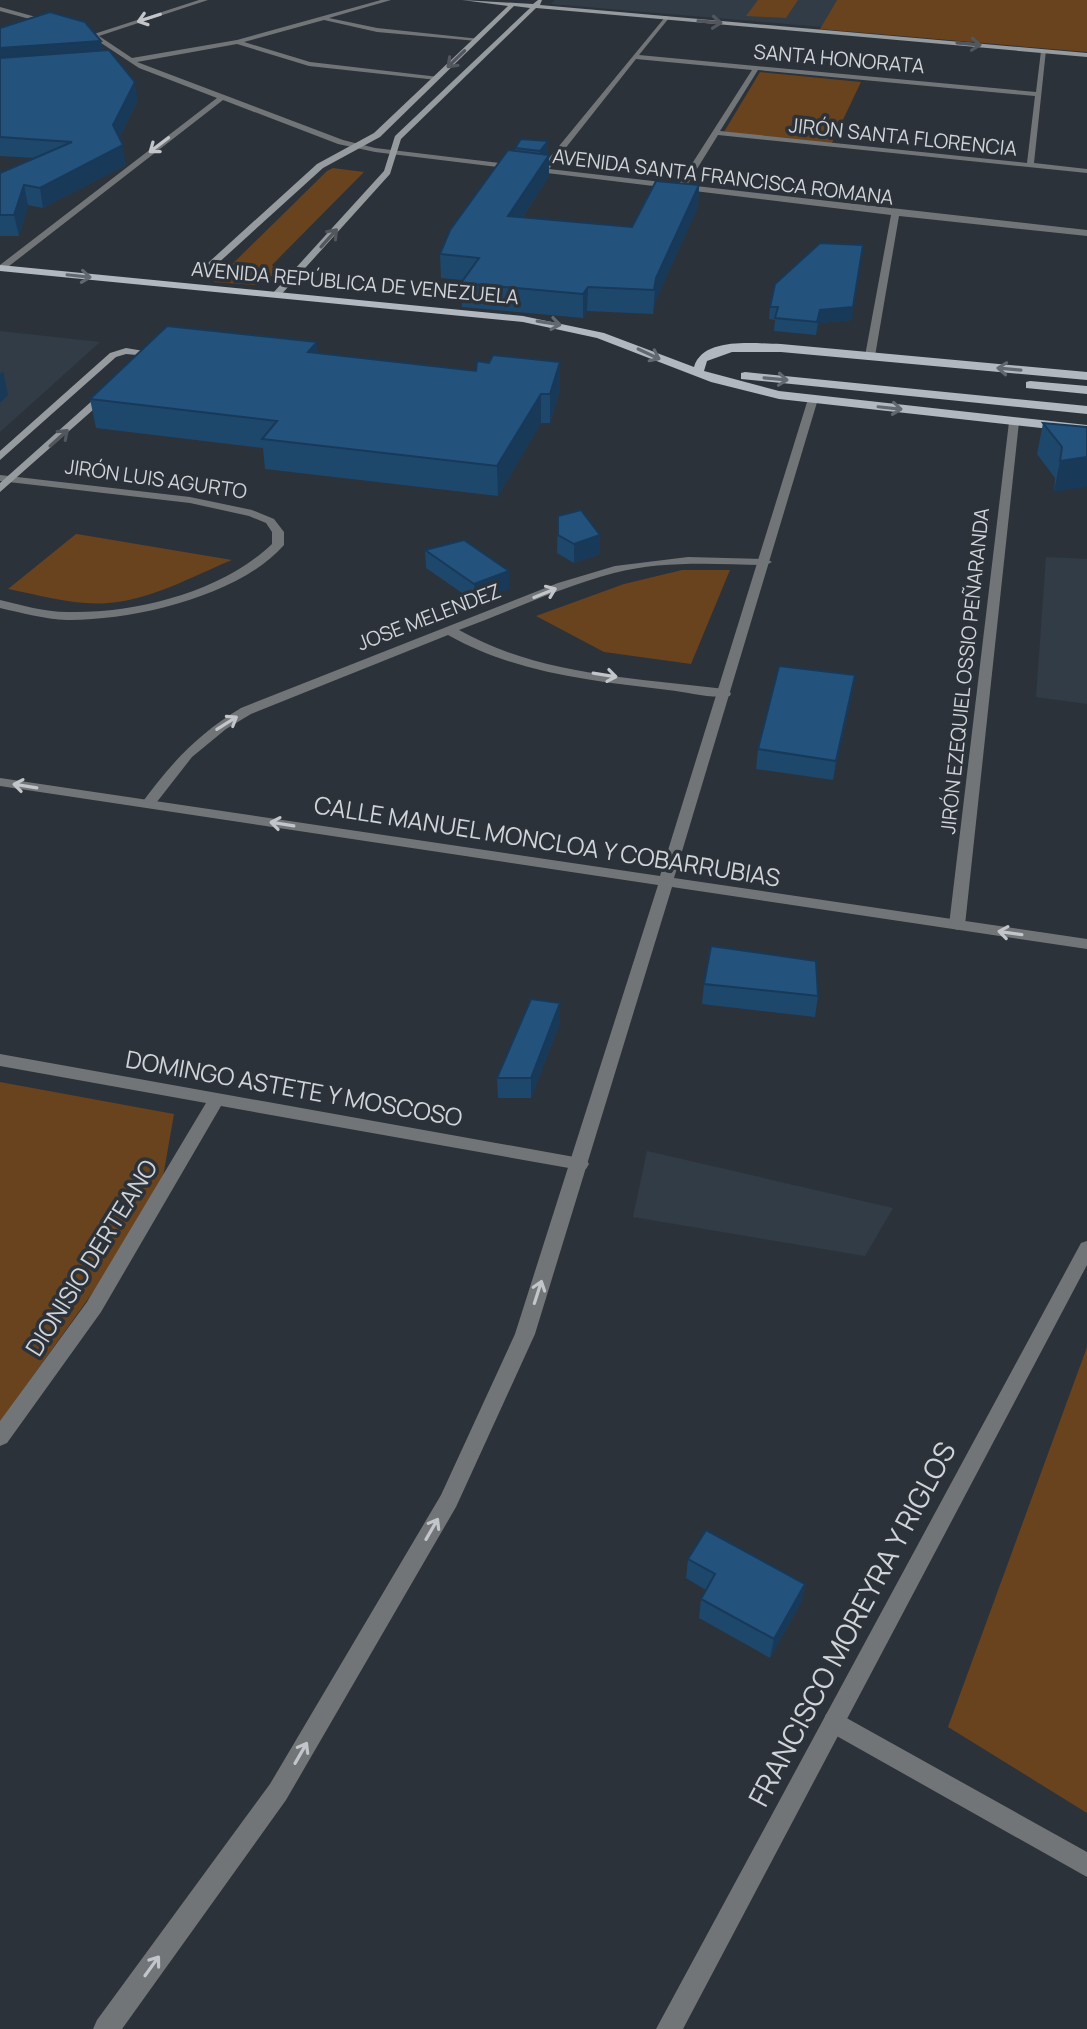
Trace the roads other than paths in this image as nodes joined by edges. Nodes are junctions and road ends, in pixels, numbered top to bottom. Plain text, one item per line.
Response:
1 (205, 0) edge
2 (388, 0) edge
3 (465, 0) edge
4 (538, 3) edge
5 (512, 5) junction
6 (0, 9) edge
7 (666, 18) junction
8 (325, 20) junction
9 (94, 36) junction
10 (477, 39) junction
11 (238, 42) junction
12 (1044, 51) junction
13 (1087, 55) edge
14 (635, 57) junction
15 (129, 62) junction
16 (115, 63) edge
17 (756, 68) junction
18 (437, 78) junction
19 (1039, 94) junction
20 (221, 98) junction
21 (715, 133) junction
22 (360, 147) junction
23 (391, 153) junction
24 (1030, 166) junction
25 (543, 171) junction
26 (1087, 171) edge
27 (681, 188) junction
28 (895, 213) junction
29 (1087, 233) edge
30 (1, 268) edge
31 (201, 274) dead end
32 (276, 295) junction
33 (732, 348) junction
34 (870, 356) junction
35 (698, 372) junction
36 (1087, 376) edge
37 (1087, 390) edge
38 (813, 399) junction
39 (1087, 410) edge
40 (1014, 422) junction
41 (1087, 429) edge
42 (0, 457) edge
43 (6, 478) edge
44 (0, 489) edge
45 (766, 562) junction
46 (0, 604) edge
47 (451, 631) junction
48 (725, 693) junction
49 (0, 782) edge
50 (148, 804) junction
51 (665, 882) junction
52 (957, 925) junction
53 (1087, 944) edge
54 (0, 1060) edge
55 (217, 1099) junction
56 (580, 1164) junction
57 (1087, 1248) edge
58 (0, 1437) edge
59 (834, 1722) junction
60 (1087, 1865) edge
61 (106, 2029) edge
62 (669, 2029) edge

1 -> 9 street
2 - 8 street
3 - 5 main road
4 - 5 main road
4 - 7 main road
4 - 23 main road
5 - 10 main road
6 - 9 street, AVENIDA SANTA FRANCISCA ROMANA
7 -> 12 main road
7 - 14 street
8 - 10 street
8 - 11 street
9 - 15 street, AVENIDA SANTA FRANCISCA ROMANA
10 -> 18 main road
11 - 15 street
11 - 18 street
12 - 13 main road
12 - 19 street
14 - 17 street, SANTA HONORATA
14 - 25 street
15 - 16 street
15 - 20 street, AVENIDA SANTA FRANCISCA ROMANA
17 - 19 street, SANTA HONORATA
17 - 21 street
18 - 22 main road
19 - 24 street
20 - 22 street, AVENIDA SANTA FRANCISCA ROMANA
20 -> 30 street
21 - 24 street, JIRÓN SANTA FLORENCIA
21 - 27 street
22 - 23 street, AVENIDA SANTA FRANCISCA ROMANA
22 - 31 main road
23 - 25 street, AVENIDA SANTA FRANCISCA ROMANA
32 -> 23 main road
24 - 26 street, JIRÓN SANTA FLORENCIA
25 - 27 street, AVENIDA SANTA FRANCISCA ROMANA
27 - 28 street, AVENIDA SANTA FRANCISCA ROMANA
28 - 29 street, AVENIDA SANTA FRANCISCA ROMANA
28 - 34 street
30 -> 32 main road, AVENIDA REPÚBLICA DE VENEZUELA
32 -> 35 main road, AVENIDA REPÚBLICA DE VENEZUELA
33 - 34 main road
33 - 35 main road
33 - 37 main road
36 -> 34 main road
35 - 38 main road, AVENIDA REPÚBLICA DE VENEZUELA
35 -> 39 main road, AVENIDA REPÚBLICA DE VENEZUELA
38 -> 40 main road, AVENIDA REPÚBLICA DE VENEZUELA
38 - 45 street
40 - 41 main road, AVENIDA REPÚBLICA DE VENEZUELA
40 - 52 street, JIRÓN EZEQUIEL OSSIO PEÑARANDA
43 -> 42 main road
43 - 44 main road
43 - 46 street, JIRÓN LUIS AGURTO
47 -> 45 street, JOSE MELENDEZ
45 - 48 street
47 -> 48 street
50 -> 47 street, JOSE MELENDEZ
48 - 51 street
50 -> 49 street, CALLE MANUEL MONCLOA Y COBARRUBIAS
51 -> 50 street, CALLE MANUEL MONCLOA Y COBARRUBIAS
51 - 52 street, CALLE MANUEL MONCLOA Y COBARRUBIAS
51 - 56 street
53 -> 52 street, CALLE MANUEL MONCLOA Y COBARRUBIAS
54 - 55 street, DOMINGO ASTETE Y MOSCOSO
55 - 56 street, DOMINGO ASTETE Y MOSCOSO
55 - 58 street, DIONISIO DERTEANO
61 -> 56 street
57 - 59 street, FRANCISCO MOREYRA Y RIGLOS
59 - 60 street
59 - 62 street, FRANCISCO MOREYRA Y RIGLOS

